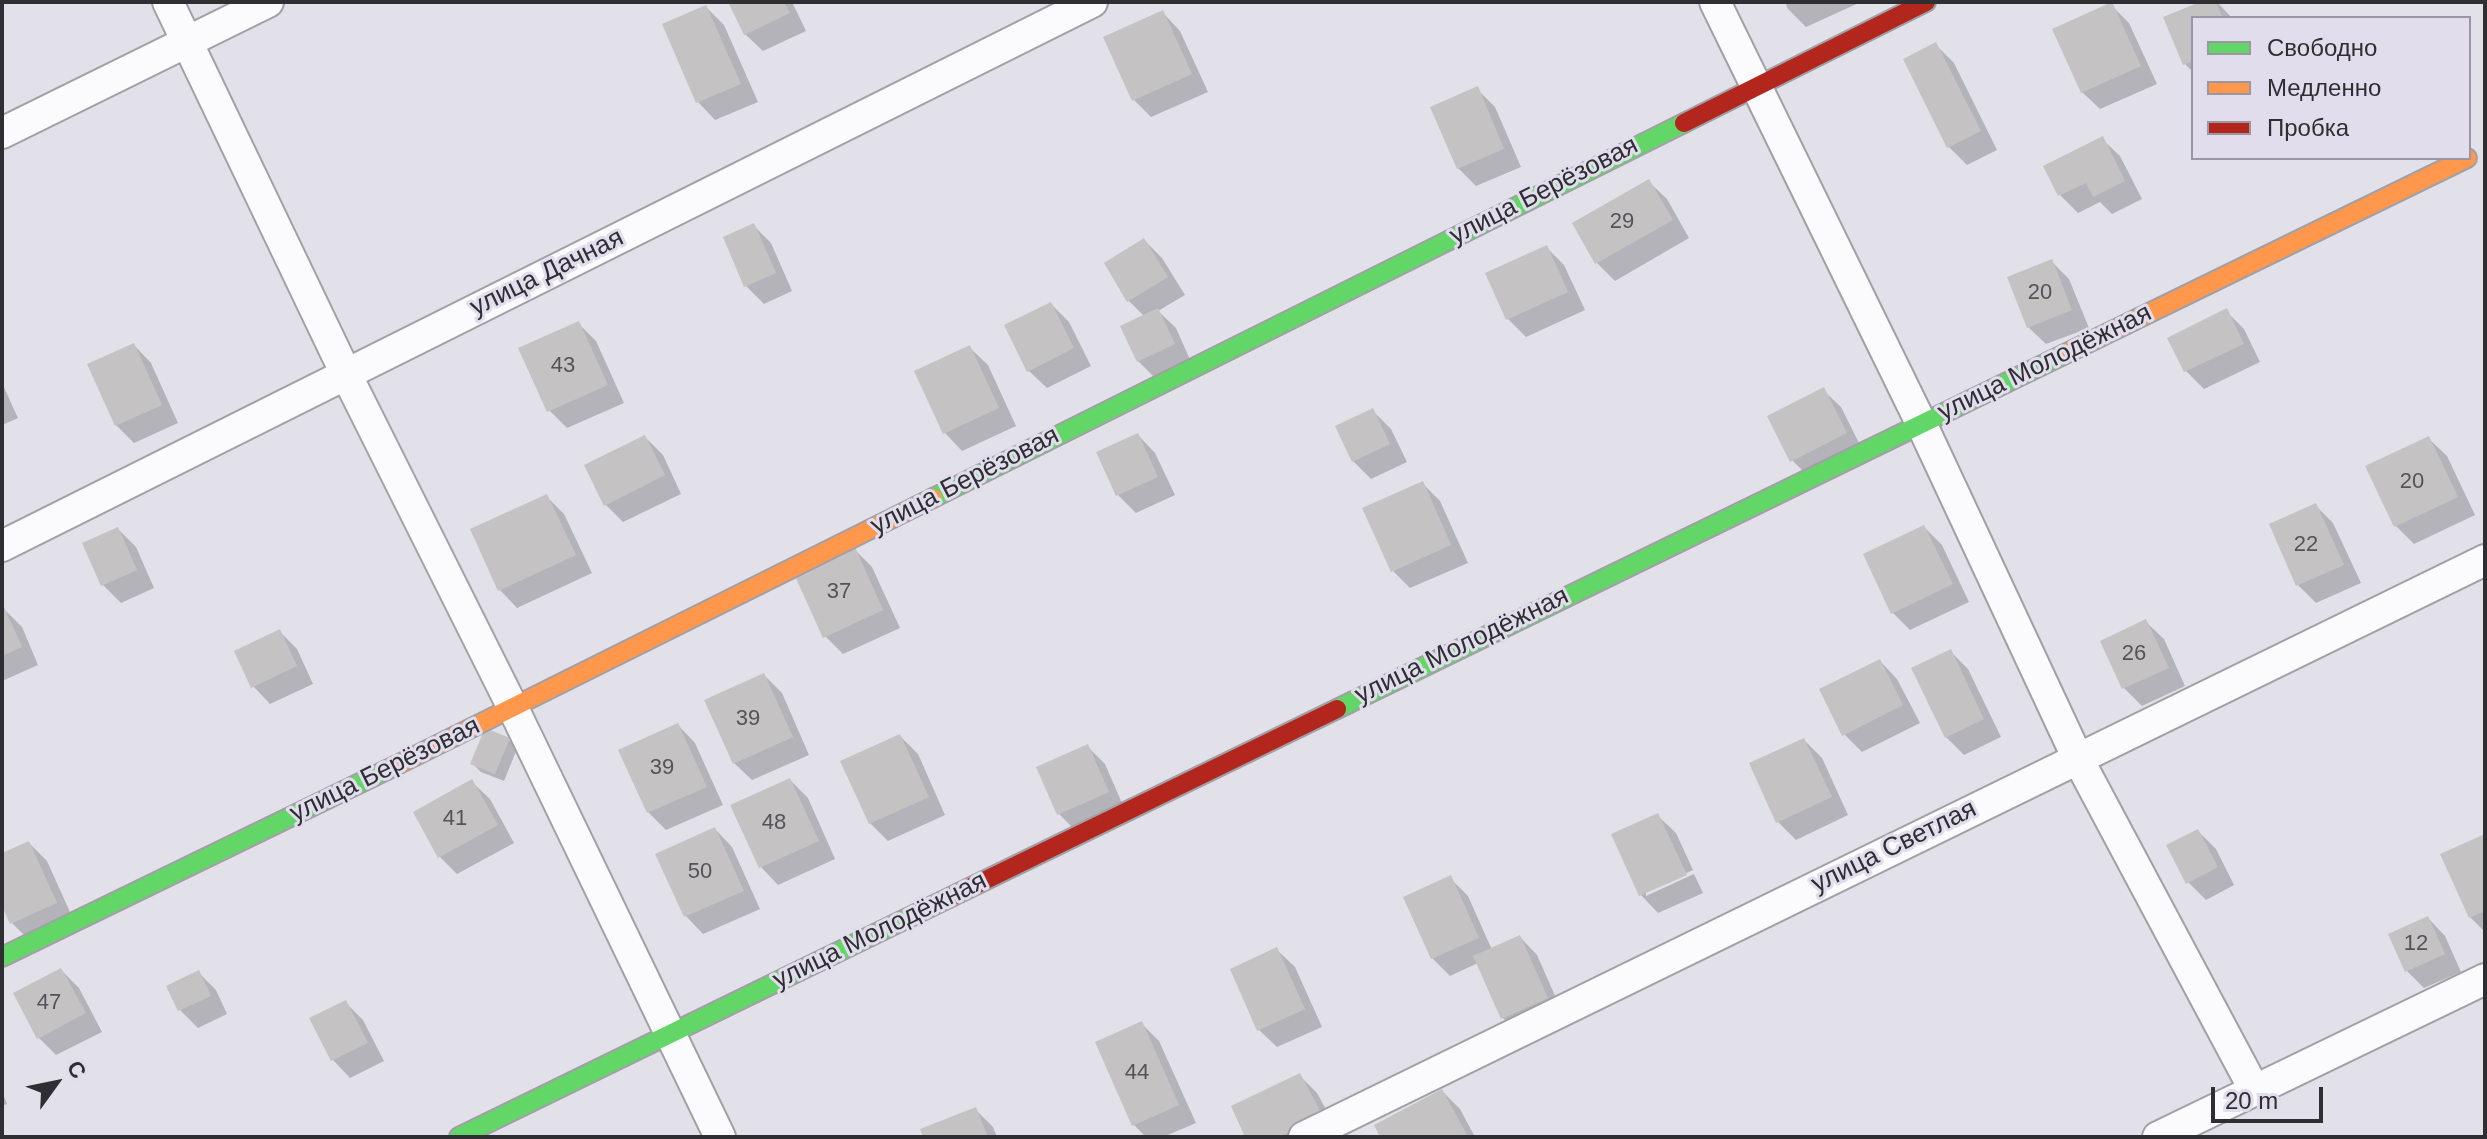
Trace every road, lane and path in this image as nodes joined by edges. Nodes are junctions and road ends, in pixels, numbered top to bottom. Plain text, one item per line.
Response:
1 (168, 2) edge
2 (268, 2) edge
3 (1092, 2) edge
4 (1715, 2) edge
5 (1926, 2) edge
6 (188, 42) junction
7 (1756, 85) junction
8 (2, 133) edge
9 (2462, 160) edge
10 (346, 374) junction
11 (1921, 423) junction
12 (2, 546) edge
13 (2485, 560) edge
14 (513, 708) junction
15 (2077, 757) junction
16 (2, 957) edge
17 (2485, 979) edge
18 (672, 1032) junction
19 (2254, 1089) junction
20 (459, 1137) edge
21 (720, 1137) edge
22 (1304, 1137) edge
23 (2158, 1137) edge

1 - 6 street
2 - 6 street
3 - 10 street, улица Дачная
4 - 7 street
5 - 7 street, улица Берёзовая
6 - 8 street
6 - 10 street
7 - 11 street
7 - 14 street, улица Берёзовая
9 - 11 street, улица Молодёжная
10 - 12 street, улица Дачная
10 - 14 street
11 - 15 street
11 - 18 street, улица Молодёжная
13 - 15 street, улица Светлая
14 - 16 street, улица Берёзовая
14 - 18 street
15 - 19 street
15 - 22 street, улица Светлая
17 - 19 street
18 - 20 street, улица Молодёжная
18 - 21 street
19 - 23 street

